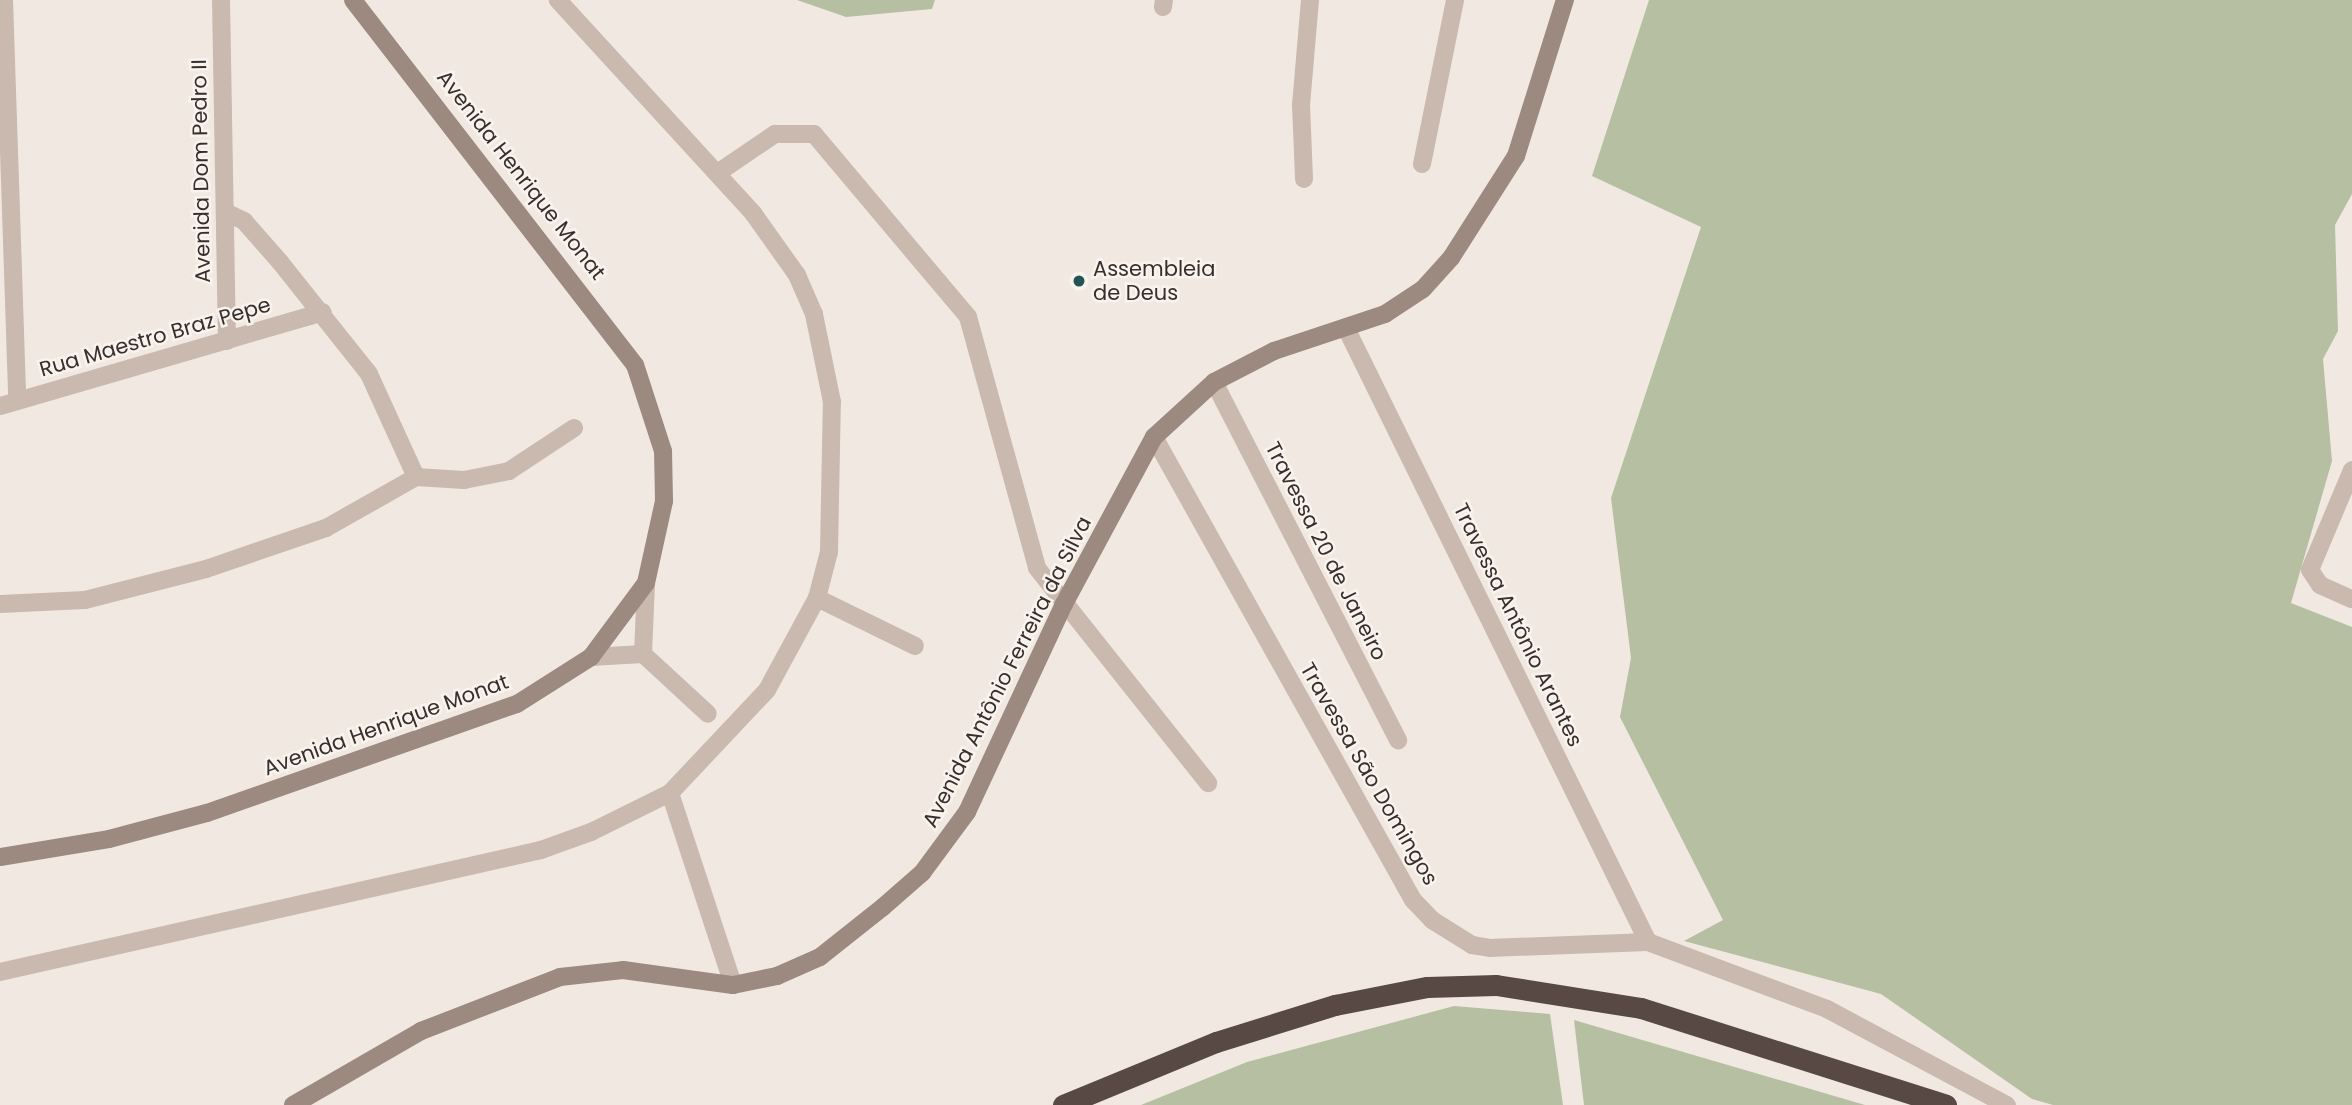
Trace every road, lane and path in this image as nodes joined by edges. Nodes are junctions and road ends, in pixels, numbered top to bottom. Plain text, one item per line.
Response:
1 (4, 0) edge
2 (221, 0) edge
3 (352, 0) edge
4 (558, 0) edge
5 (1310, 0) edge
6 (1455, 0) edge
7 (1565, 0) edge
8 (1422, 164) dead end
9 (719, 172) junction
10 (1304, 179) dead end
11 (225, 212) junction
12 (323, 312) junction
13 (1346, 328) junction
14 (228, 341) junction
15 (1214, 382) junction
16 (8, 403) edge
17 (574, 428) dead end
18 (1154, 438) junction
19 (2352, 470) edge
20 (416, 477) junction
21 (646, 583) junction
22 (817, 598) junction
23 (2352, 599) edge
24 (0, 604) edge
25 (1065, 604) junction
26 (915, 646) dead end
27 (643, 654) junction
28 (591, 657) junction
29 (708, 714) dead end
30 (1398, 740) dead end
31 (1208, 783) dead end
32 (670, 793) junction
33 (0, 857) edge
34 (1648, 942) junction
35 (0, 972) edge
36 (733, 985) junction
37 (293, 1105) edge
38 (1063, 1105) edge
39 (1946, 1105) edge
40 (2007, 1105) edge

1 - 16 street
2 - 11 street, Avenida Dom Pedro II
3 - 21 street, Avenida Henrique Monat
4 - 9 street
5 - 10 street
6 - 8 street
7 - 13 street, Avenida Antônio Ferreira da Silva
9 - 22 street
9 - 25 street
11 - 12 street
11 - 14 street, Avenida Dom Pedro II
12 - 14 street, Rua Maestro Braz Pepe
12 - 20 street
13 - 15 street, Avenida Antônio Ferreira da Silva
13 - 34 street, Travessa Antônio Arantes
14 - 16 street, Rua Maestro Braz Pepe
15 - 18 street, Avenida Antônio Ferreira da Silva
15 - 30 street, Travessa 20 de Janeiro
17 - 20 street
18 - 25 street, Avenida Antônio Ferreira da Silva
18 - 34 street, Travessa São Domingos
19 - 23 street
20 - 24 street
21 - 27 street
21 - 28 street, Avenida Henrique Monat
22 - 26 street
22 - 32 street
25 - 31 street
25 - 36 street, Avenida Antônio Ferreira da Silva
27 - 28 street
27 - 29 street
28 - 33 street, Avenida Henrique Monat
32 - 35 street
32 - 36 street
34 - 40 street, Travessa São Domingos
36 - 37 street, Avenida Antônio Ferreira da Silva
38 - 39 highway

